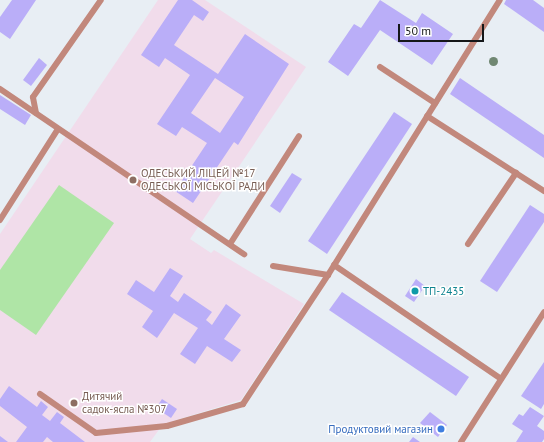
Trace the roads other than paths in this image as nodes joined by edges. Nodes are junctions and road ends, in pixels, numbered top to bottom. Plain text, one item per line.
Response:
1 (102, 0) edge
2 (500, 0) edge
3 (380, 67) dead end
4 (0, 89) edge
5 (435, 103) junction
6 (37, 115) junction
7 (427, 116) junction
8 (58, 129) junction
9 (299, 136) dead end
10 (516, 173) junction
11 (544, 191) edge
12 (0, 220) edge
13 (230, 244) junction
14 (468, 244) dead end
15 (244, 254) dead end
16 (334, 265) junction
17 (274, 266) dead end
18 (328, 275) junction
19 (544, 312) edge
20 (501, 379) junction
21 (40, 394) dead end
22 (462, 442) edge

1 - 6 lane
2 - 5 lane
3 - 5 lane
4 - 6 lane
5 - 7 lane
6 - 8 lane
7 - 10 lane
7 - 16 lane
8 - 12 lane
8 - 13 lane
9 - 13 lane
10 - 11 lane
10 - 14 lane
13 - 15 lane
16 - 18 lane
16 - 20 lane
17 - 18 lane
18 - 21 lane
19 - 20 lane
20 - 22 lane

